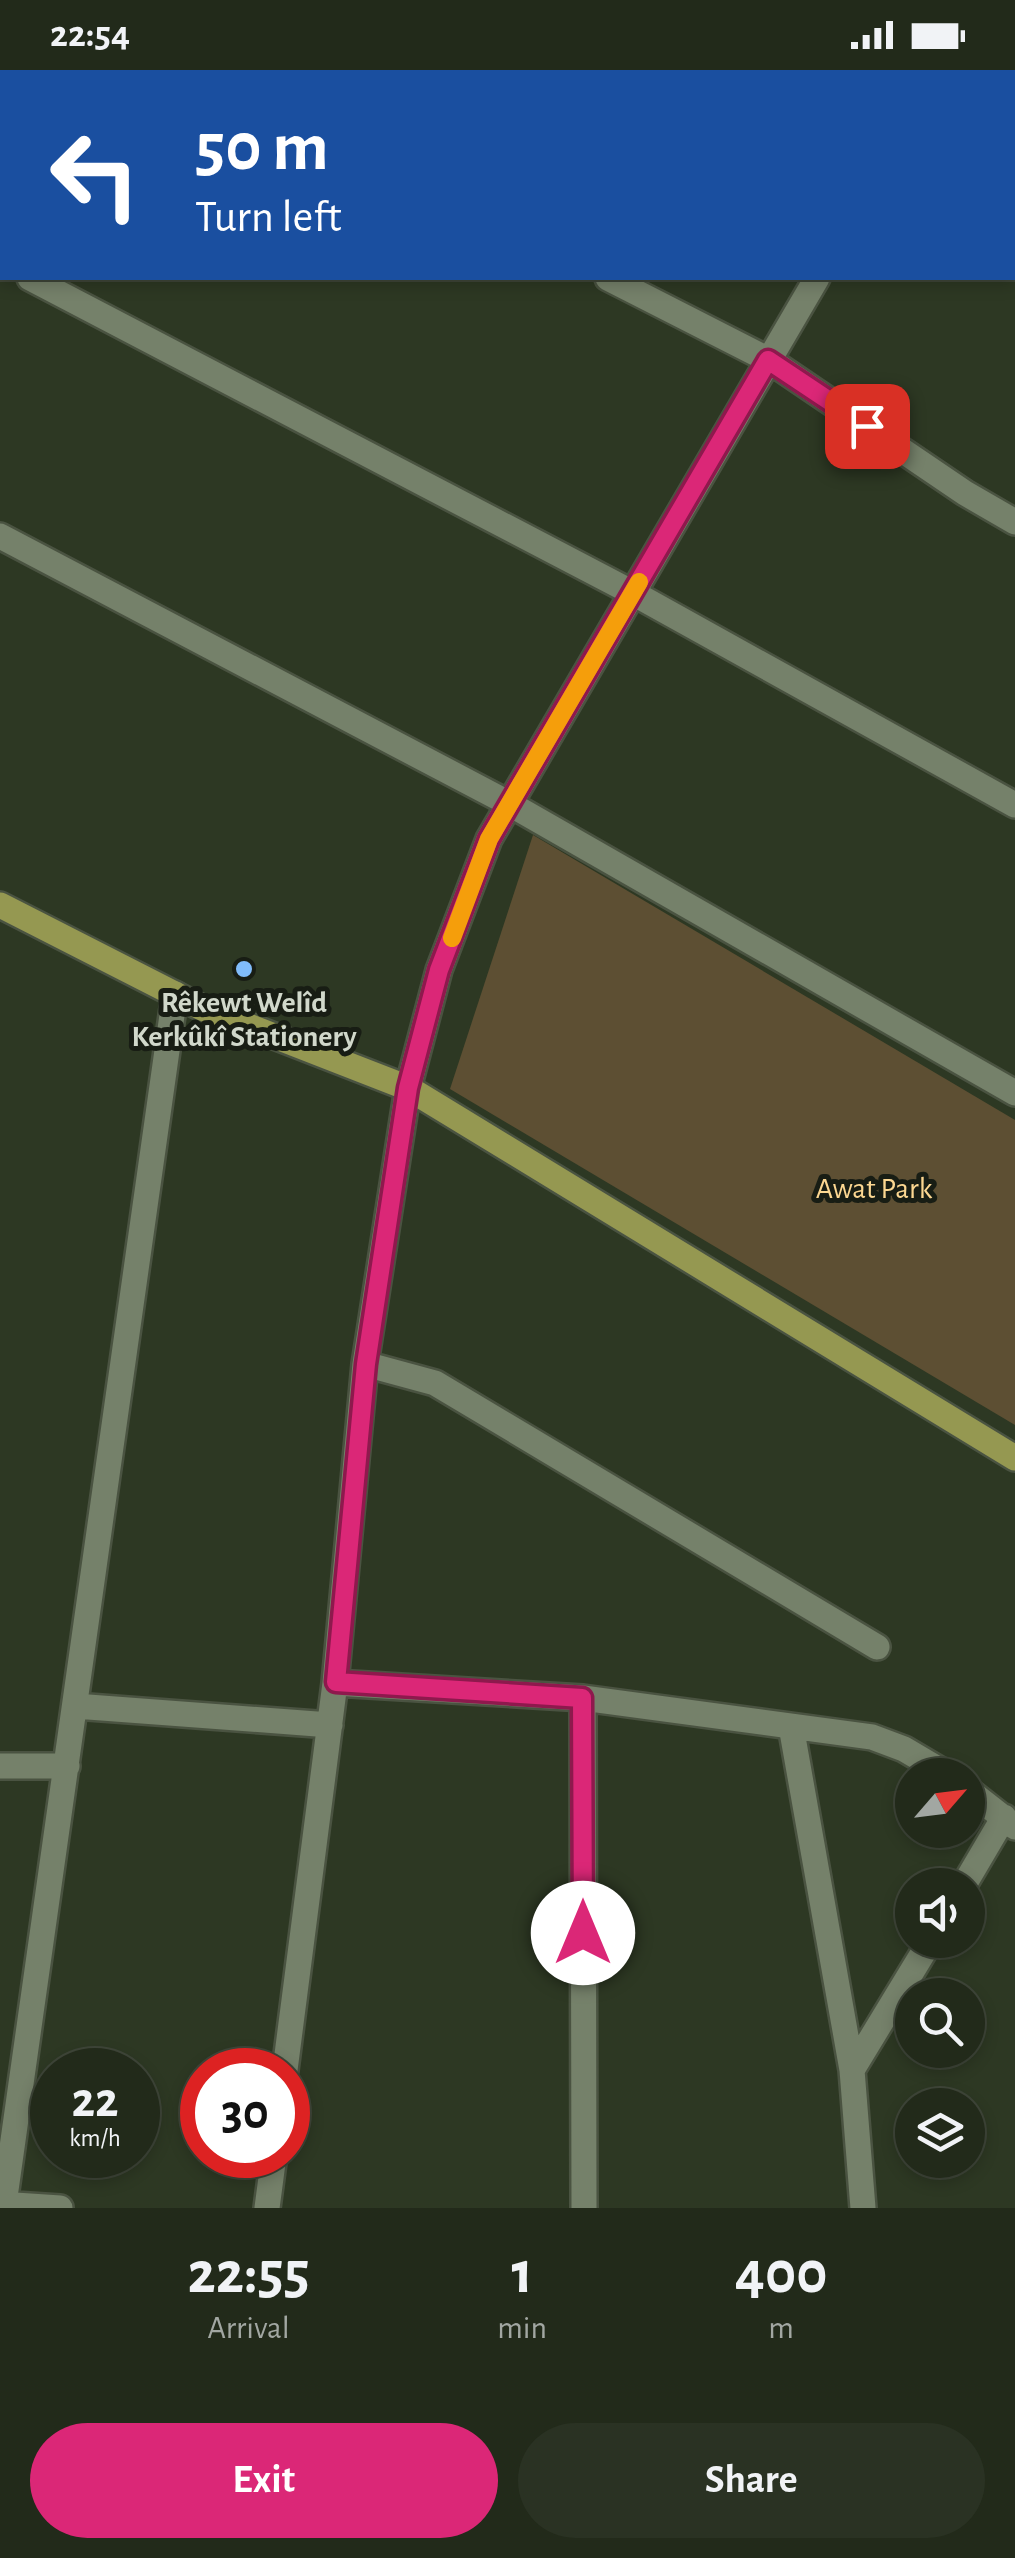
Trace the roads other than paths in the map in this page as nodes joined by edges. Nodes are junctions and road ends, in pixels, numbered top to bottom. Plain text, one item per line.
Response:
1 (34, 280) edge
2 (612, 280) edge
3 (816, 280) edge
4 (768, 360) junction
5 (1015, 522) edge
6 (0, 536) edge
7 (633, 593) junction
8 (510, 804) junction
9 (1015, 805) edge
10 (0, 905) edge
11 (174, 994) junction
12 (408, 1088) junction
13 (1015, 1093) edge
14 (366, 1364) junction
15 (1015, 1458) edge
16 (877, 1647) dead end
17 (336, 1682) junction
18 (582, 1698) junction
19 (75, 1706) junction
20 (330, 1725) junction
21 (791, 1726) junction
22 (919, 1758) edge
23 (0, 1766) edge
24 (67, 1766) junction
25 (985, 1803) edge
26 (1010, 1822) edge
27 (976, 1868) edge
28 (920, 1958) edge
29 (288, 2048) edge
30 (852, 2070) junction
31 (271, 2178) edge
32 (2, 2204) edge
33 (60, 2208) edge
34 (268, 2208) edge
35 (584, 2208) edge
36 (863, 2208) edge

1 - 7 street
2 - 4 street
3 - 4 street
4 - 5 street
4 - 7 street
6 - 8 street
7 - 8 street
7 - 9 street
8 - 12 street
8 - 13 street
10 - 11 main road
11 - 12 main road
11 - 19 street
12 - 14 street
12 - 15 main road
14 - 16 street
14 - 17 street
17 - 18 street
17 - 20 street
18 - 21 street
18 - 35 street
19 - 20 street
19 - 24 street
20 - 29 street
21 - 22 street
21 - 30 street
23 - 24 street
24 - 32 street
25 - 26 street
26 - 27 street
28 - 30 street
30 - 36 street
31 - 34 street
32 - 33 street

